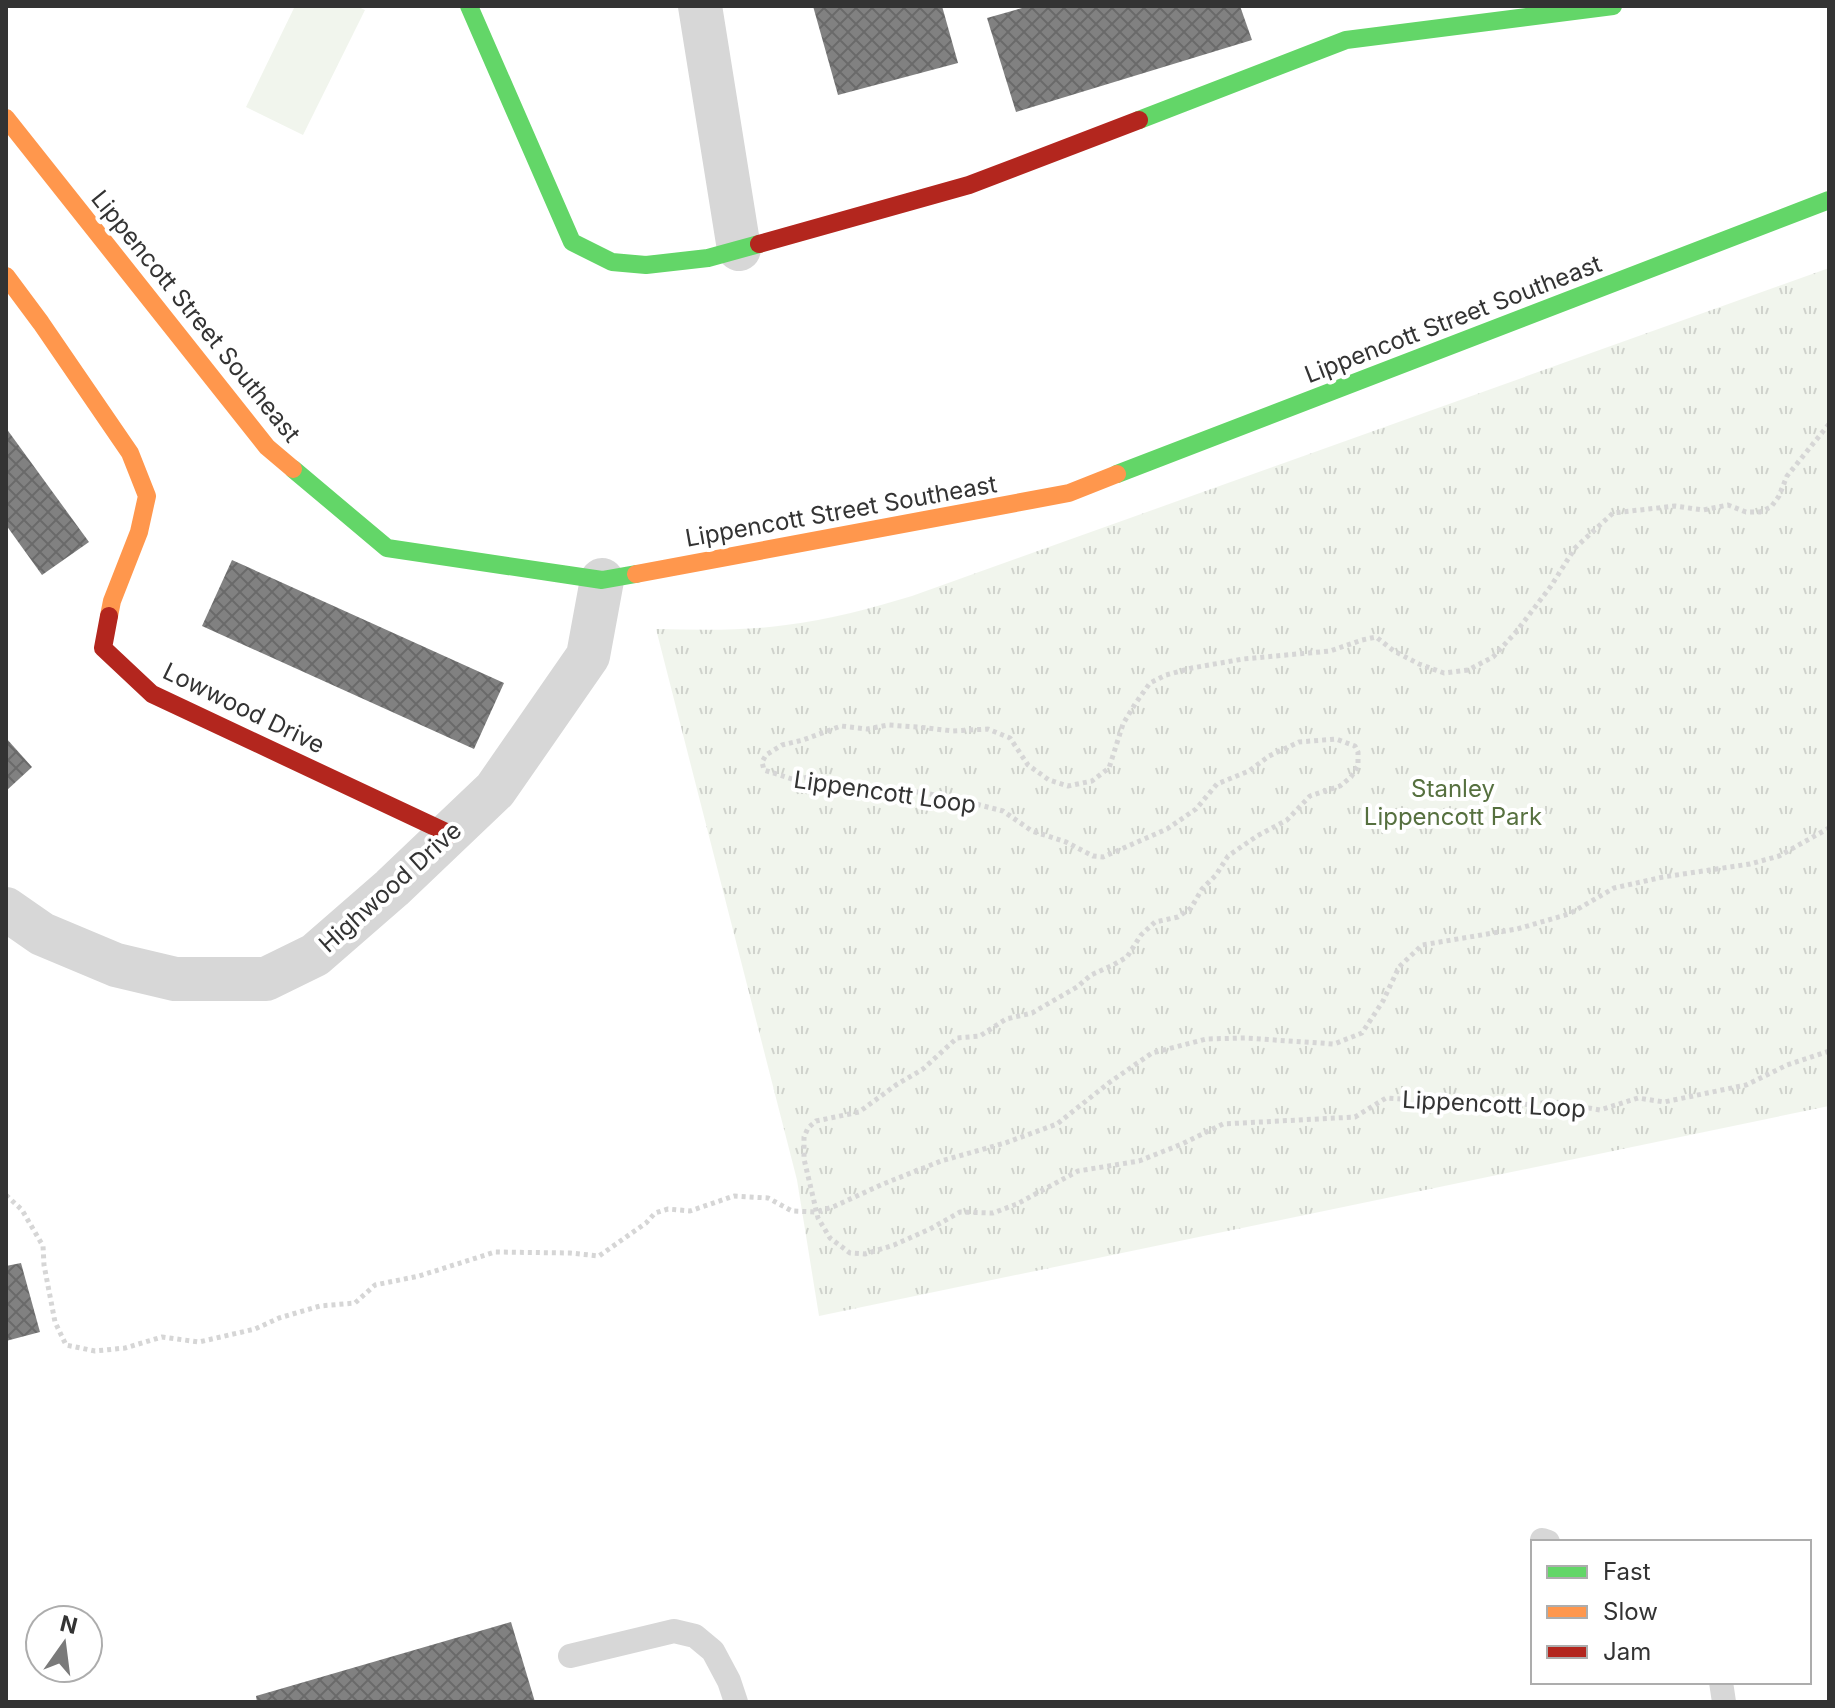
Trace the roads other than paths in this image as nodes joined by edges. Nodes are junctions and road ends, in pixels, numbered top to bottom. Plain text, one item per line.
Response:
1 (469, 6) edge
2 (700, 6) edge
3 (1613, 6) edge
4 (6, 118) edge
5 (1829, 200) edge
6 (739, 249) junction
7 (6, 276) edge
8 (602, 580) junction
9 (450, 834) junction
10 (6, 909) edge
11 (570, 1656) dead end
12 (736, 1702) edge

1 - 6 street
2 - 6 street
3 - 6 street
4 - 8 street, Lippencott Street Southeast
5 - 8 street, Lippencott Street Southeast
7 - 9 street, Lowwood Drive
8 - 9 street, Highwood Drive
9 - 10 street, Highwood Drive
11 - 12 lane

